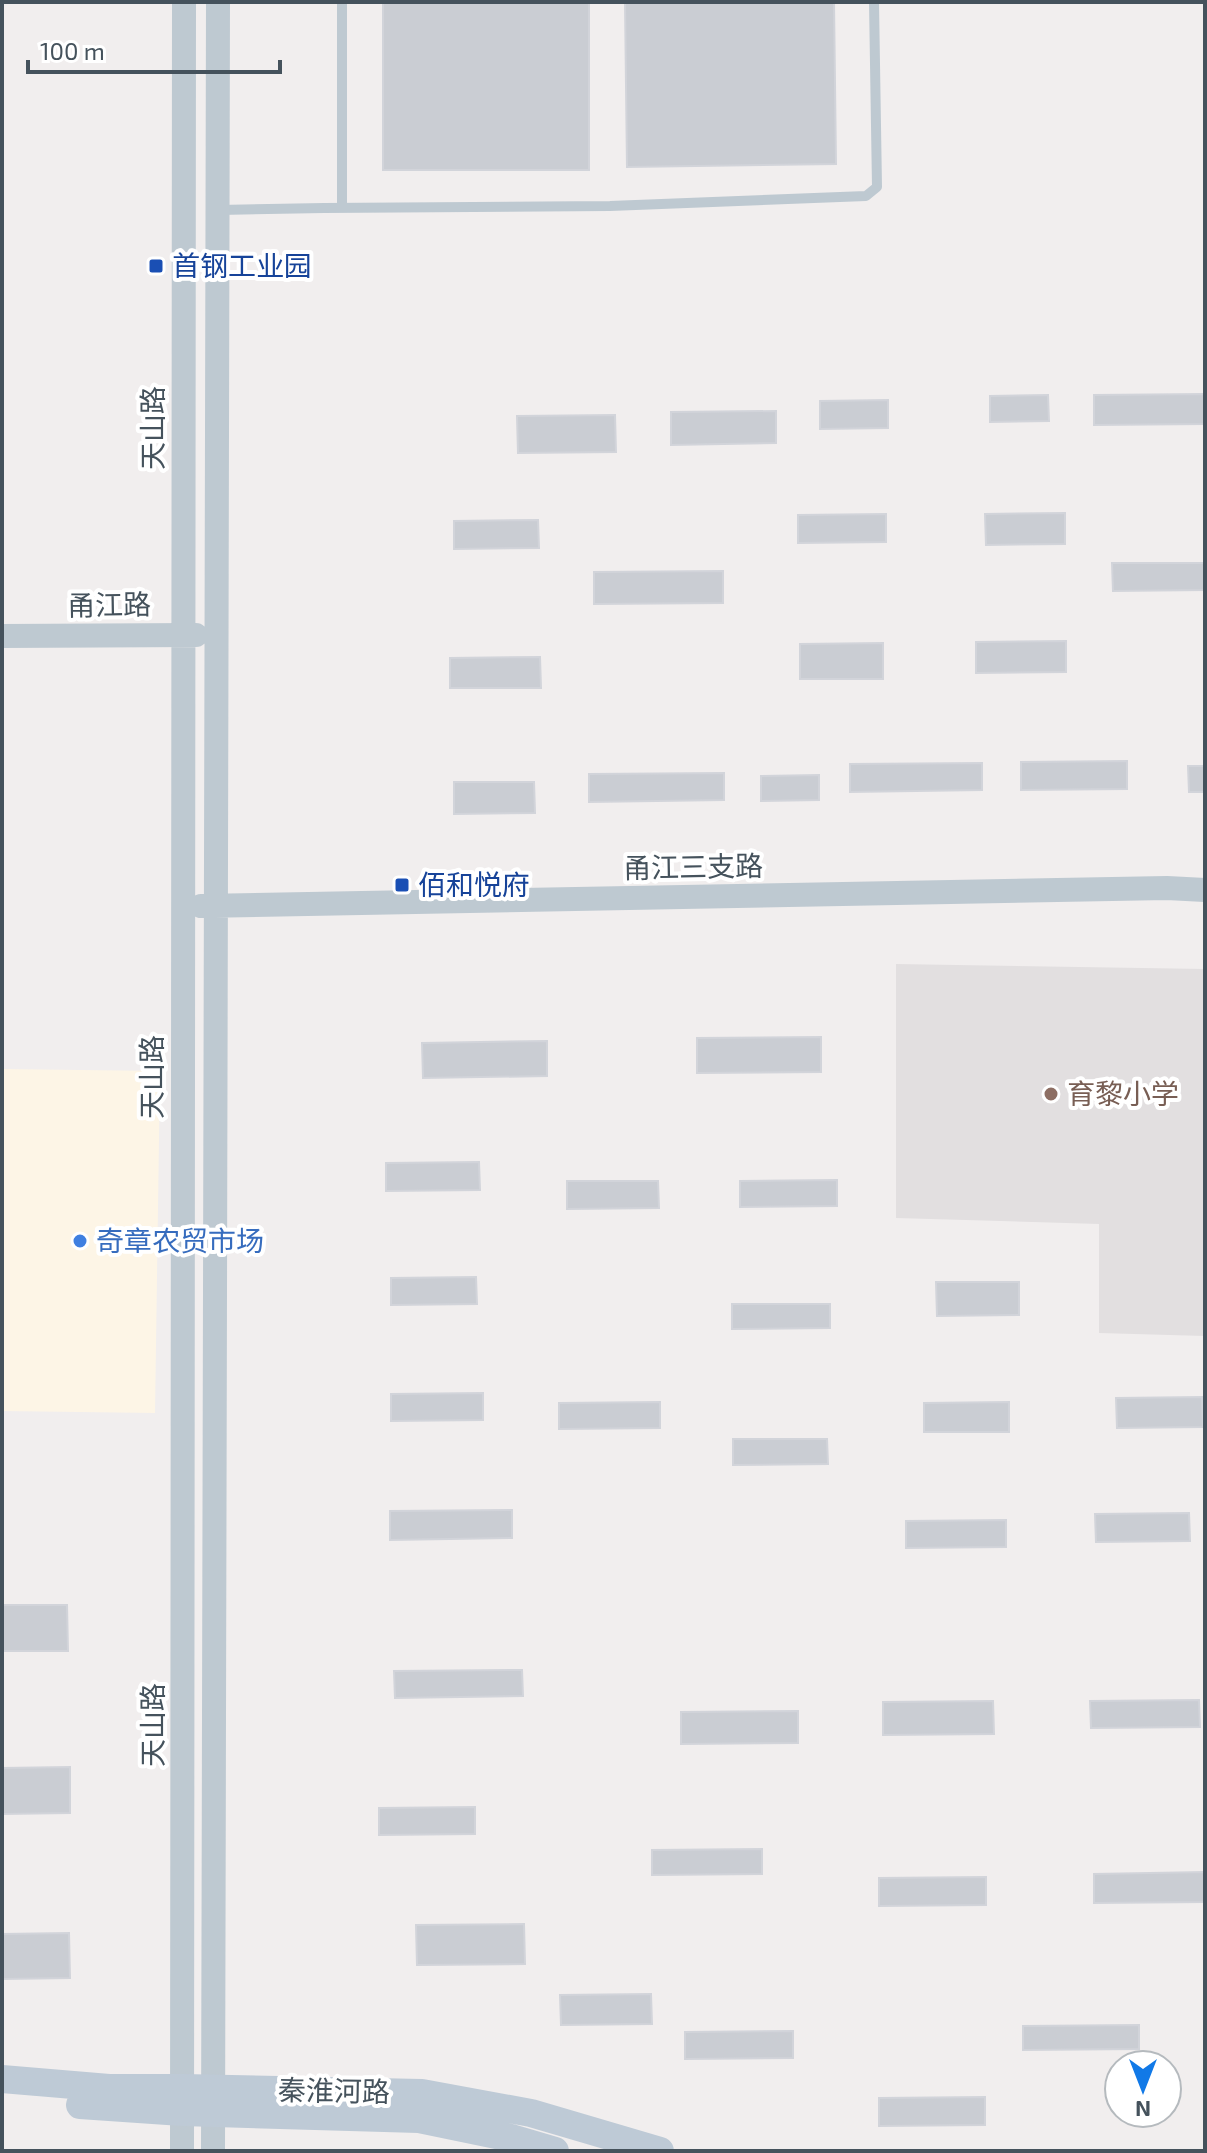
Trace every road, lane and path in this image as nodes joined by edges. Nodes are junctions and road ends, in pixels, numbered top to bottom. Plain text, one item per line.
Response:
1 (184, 2) edge
2 (218, 2) edge
3 (342, 2) edge
4 (874, 2) edge
5 (342, 208) junction
6 (217, 210) junction
7 (182, 634) junction
8 (216, 635) junction
9 (2, 636) edge
10 (1205, 890) edge
11 (182, 906) junction
12 (215, 906) junction
13 (2, 2079) edge
14 (2, 2095) edge
15 (183, 2100) junction
16 (212, 2100) junction
17 (182, 2151) edge
18 (213, 2151) edge
19 (555, 2151) edge
20 (660, 2151) edge

1 - 7 street, 天山路
2 - 6 street
3 - 5 lane
4 - 5 lane
5 - 6 lane
6 - 8 street
7 - 8 street, 甬江路
7 - 9 street, 甬江路
7 - 11 street, 天山路
8 - 12 street
10 - 12 street, 甬江三支路
11 - 12 street, 甬江三支路
11 - 15 street, 天山路
12 - 16 street
13 - 15 main road, 秦淮河路
14 - 15 main road, 秦淮河路
15 - 16 main road, 秦淮河路
15 - 17 street, 天山路
16 - 18 street
16 - 19 main road, 秦淮河路
16 - 20 main road, 秦淮河路

